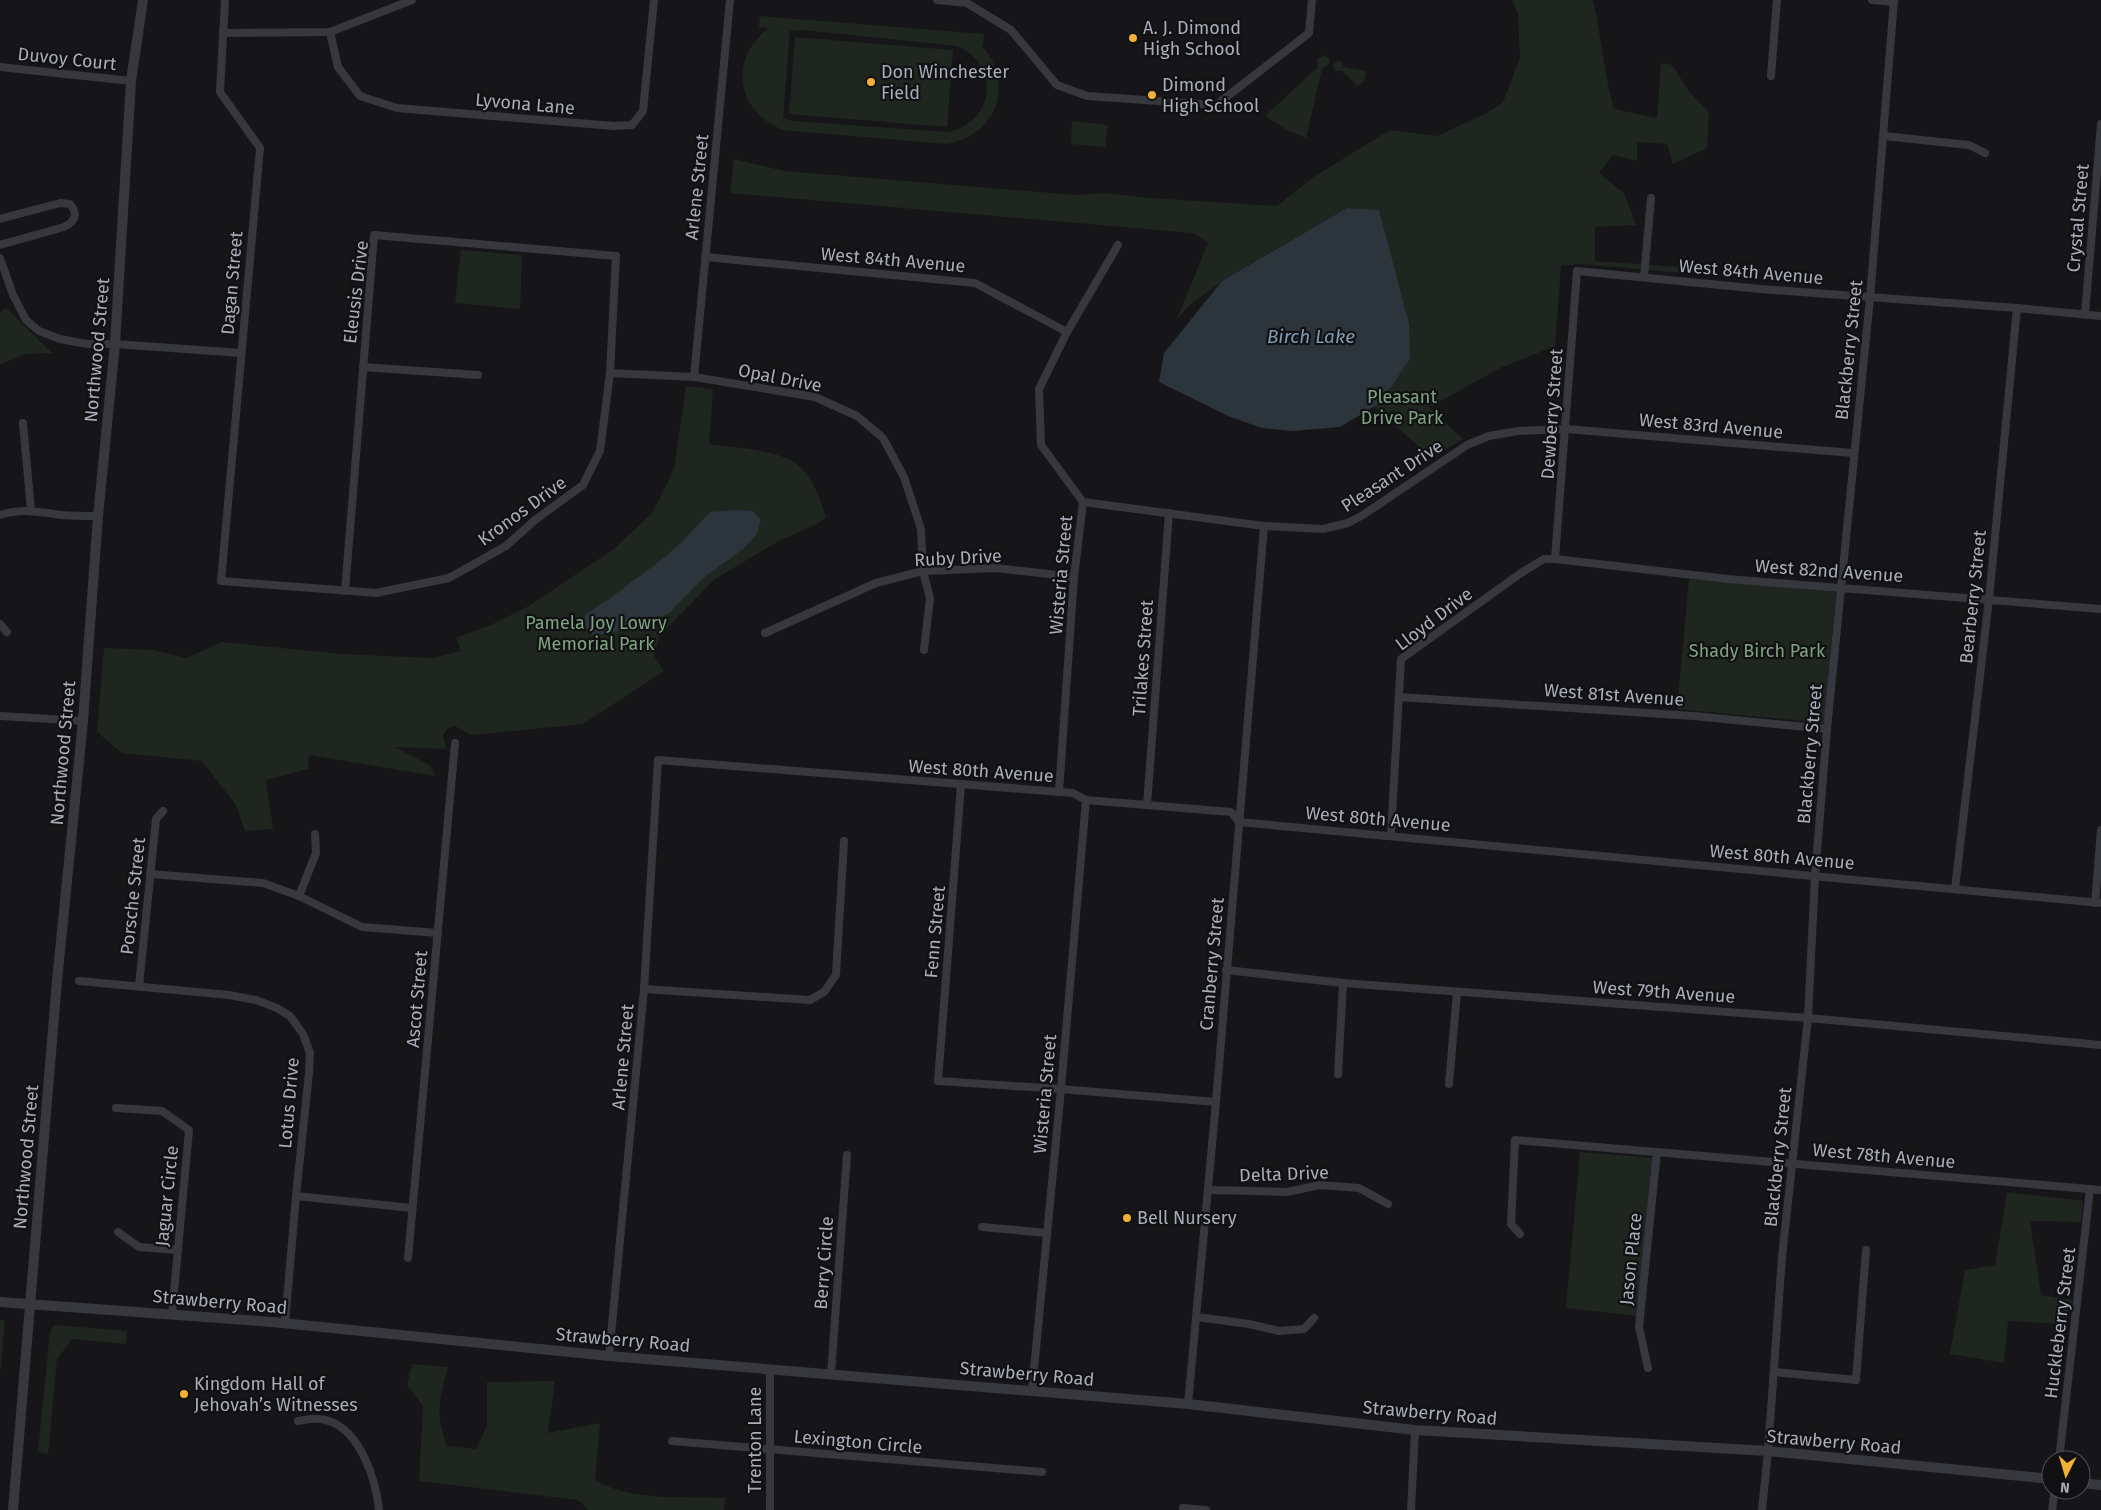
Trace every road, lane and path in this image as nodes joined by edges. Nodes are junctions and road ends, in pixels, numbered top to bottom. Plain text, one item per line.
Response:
1 (144, 0) edge
2 (225, 0) edge
3 (412, 0) edge
4 (654, 0) edge
5 (730, 0) edge
6 (937, 0) edge
7 (1312, 0) edge
8 (1777, 0) edge
9 (1872, 0) edge
10 (1894, 1) edge
11 (330, 32) junction
12 (223, 33) junction
13 (0, 67) edge
14 (1771, 76) dead end
15 (131, 81) junction
16 (2101, 124) edge
17 (1884, 136) junction
18 (1985, 153) dead end
19 (1651, 198) dead end
20 (0, 219) edge
21 (1118, 244) dead end
22 (0, 245) edge
23 (616, 256) joint
24 (0, 258) edge
25 (705, 258) junction
26 (1, 268) edge
27 (1577, 271) joint
28 (1644, 277) junction
29 (1870, 298) junction
30 (2017, 308) junction
31 (2085, 314) junction
32 (2101, 316) edge
33 (1067, 332) junction
34 (115, 344) junction
35 (241, 354) junction
36 (363, 367) junction
37 (610, 373) junction
38 (478, 374) dead end
39 (694, 376) junction
40 (23, 423) dead end
41 (1566, 428) junction
42 (1853, 453) junction
43 (1083, 502) junction
44 (31, 510) junction
45 (1169, 513) junction
46 (0, 515) edge
47 (98, 516) junction
48 (1264, 526) junction
49 (1555, 559) junction
50 (923, 571) junction
51 (1074, 577) junction
52 (221, 581) joint
53 (1841, 587) junction
54 (344, 591) junction
55 (1989, 599) junction
56 (2101, 609) edge
57 (0, 624) edge
58 (8, 632) dead end
59 (764, 634) dead end
60 (924, 650) dead end
61 (1399, 697) junction
62 (0, 716) edge
63 (83, 721) junction
64 (1827, 730) junction
65 (455, 743) dead end
66 (658, 760) joint
67 (961, 785) junction
68 (1060, 792) junction
69 (1086, 800) junction
70 (1147, 805) junction
71 (163, 811) dead end
72 (1239, 822) junction
73 (2101, 830) edge
74 (315, 834) dead end
75 (1391, 834) junction
76 (844, 841) dead end
77 (150, 874) junction
78 (1815, 876) junction
79 (1955, 889) junction
80 (299, 896) junction
81 (2098, 903) edge
82 (438, 933) junction
83 (1226, 970) junction
84 (79, 981) dead end
85 (1343, 983) junction
86 (139, 986) junction
87 (644, 989) junction
88 (1457, 992) junction
89 (1808, 1018) junction
90 (2101, 1045) edge
91 (1338, 1074) dead end
92 (1449, 1084) dead end
93 (1061, 1089) junction
94 (1216, 1102) junction
95 (116, 1108) dead end
96 (1657, 1152) junction
97 (847, 1155) dead end
98 (1792, 1163) junction
99 (2090, 1189) junction
100 (1208, 1190) junction
101 (2101, 1190) edge
102 (296, 1196) junction
103 (1388, 1204) dead end
104 (412, 1208) junction
105 (982, 1227) dead end
106 (118, 1232) dead end
107 (1047, 1233) junction
108 (1520, 1234) dead end
109 (177, 1250) junction
110 (1866, 1250) dead end
111 (408, 1258) dead end
112 (0, 1302) edge
113 (30, 1304) junction
114 (172, 1314) junction
115 (1197, 1317) junction
116 (1314, 1318) dead end
117 (285, 1324) junction
118 (609, 1356) junction
119 (1648, 1368) dead end
120 (770, 1369) junction
121 (1774, 1372) junction
122 (831, 1374) junction
123 (1032, 1390) junction
124 (1188, 1404) junction
125 (298, 1421) dead end
126 (1415, 1430) junction
127 (672, 1441) dead end
128 (771, 1450) junction
129 (2059, 1450) edge
130 (1768, 1451) junction
131 (1042, 1472) dead end
132 (2041, 1478) edge
133 (1183, 1508) dead end
134 (13, 1510) edge
135 (379, 1510) edge
136 (770, 1510) edge
137 (1206, 1510) edge
138 (1411, 1510) edge
139 (1762, 1510) edge

1 - 15 street, Northwood Street
2 - 12 street, Dagan Street
3 - 11 street
4 - 11 street, Lyvona Lane
5 - 25 street, Arlene Street
6 - 7 street
8 - 14 street
9 - 10 street
10 - 17 street, Blackberry Street
11 - 12 street
12 - 35 street, Dagan Street
13 - 15 street, Duvoy Court
15 - 34 street, Northwood Street
16 - 31 street, Crystal Street
17 - 18 street
17 - 29 street, Blackberry Street
19 - 28 street
20 - 22 street
21 - 33 street, Wisteria Street
23 - 36 street, Eleusis Drive
23 - 37 street, Kronos Drive
24 - 26 street
25 - 33 street, West 84th Avenue
25 - 39 street, Arlene Street
26 - 34 street
27 - 28 street, West 84th Avenue
27 - 41 street, Dewberry Street
28 - 29 street, West 84th Avenue
29 - 30 street, West 84th Avenue
29 - 42 street, Blackberry Street
30 - 31 street, West 84th Avenue
30 - 55 street, Bearberry Street
31 - 32 street, West 84th Avenue
33 - 43 street, Wisteria Street
34 - 35 street
34 - 47 street, Northwood Street
35 - 52 street, Dagan Street
36 - 38 street
36 - 54 street, Eleusis Drive
37 - 39 street, Opal Drive
37 - 54 street, Kronos Drive
39 - 50 street, Opal Drive
40 - 44 street
41 - 42 street, West 83rd Avenue
41 - 48 street, Pleasant Drive
41 - 49 street, Dewberry Street
42 - 53 street, Blackberry Street
43 - 45 street, Pleasant Drive
43 - 51 street, Wisteria Street
44 - 46 street
44 - 47 street
45 - 48 street, Pleasant Drive
45 - 70 street, Trilakes Street
47 - 63 street, Northwood Street
48 - 72 street, Cranberry Street
49 - 53 street, West 82nd Avenue
49 - 61 street, Lloyd Drive
50 - 51 street, Ruby Drive
50 - 59 street, Ruby Drive
50 - 60 street, Opal Drive
51 - 68 street, Wisteria Street
52 - 54 street, Kronos Drive
53 - 55 street, West 82nd Avenue
53 - 64 street, Blackberry Street
55 - 56 street, West 82nd Avenue
55 - 79 street, Bearberry Street
57 - 58 street
61 - 64 street, West 81st Avenue
61 - 75 street, Lloyd Drive
62 - 63 street
63 - 113 street, Northwood Street
64 - 78 street, Blackberry Street
65 - 82 street, Ascot Street
66 - 67 street, West 80th Avenue
66 - 87 street, Arlene Street
67 - 68 street, West 80th Avenue
67 - 93 street, Fenn Street
68 - 69 street, West 80th Avenue
69 - 70 street, West 80th Avenue
69 - 93 street, Wisteria Street
70 - 72 street, West 80th Avenue
71 - 77 street, Porsche Street
72 - 75 street, West 80th Avenue
72 - 83 street, Cranberry Street
73 - 81 street
74 - 80 street
75 - 78 street, West 80th Avenue
76 - 87 street
77 - 80 street
77 - 86 street, Porsche Street
78 - 79 street, West 80th Avenue
78 - 89 street, Blackberry Street
79 - 81 street, West 80th Avenue
80 - 82 street
82 - 104 street, Ascot Street
83 - 85 street, West 79th Avenue
83 - 94 street, Cranberry Street
84 - 86 street, Lotus Drive
85 - 88 street, West 79th Avenue
85 - 91 street
86 - 102 street, Lotus Drive
87 - 118 street, Arlene Street
88 - 89 street, West 79th Avenue
88 - 92 street
89 - 90 street, West 79th Avenue
89 - 98 street, Blackberry Street
93 - 94 street
93 - 107 street, Wisteria Street
94 - 100 street, Cranberry Street
95 - 109 street, Jaguar Circle
96 - 98 street, West 78th Avenue
96 - 108 street, West 78th Avenue
96 - 119 street, Jason Place
97 - 122 street, Berry Circle
98 - 99 street, West 78th Avenue
98 - 121 street, Blackberry Street
99 - 101 street, West 78th Avenue
99 - 129 street, Huckleberry Street
100 - 103 street, Delta Drive
100 - 115 street, Cranberry Street
102 - 104 street
102 - 117 street, Lotus Drive
104 - 111 street, Ascot Street
105 - 107 street
106 - 109 street
107 - 123 street, Wisteria Street
109 - 114 street, Jaguar Circle
110 - 121 street
112 - 113 street, Strawberry Road
113 - 114 street, Strawberry Road
113 - 134 street, Northwood Street
114 - 117 street, Strawberry Road
115 - 116 street
115 - 124 street, Cranberry Street
117 - 118 street, Strawberry Road
118 - 120 street, Strawberry Road
120 - 122 street, Strawberry Road
120 - 128 street, Trenton Lane
121 - 130 street, Blackberry Street
122 - 123 street, Strawberry Road
123 - 124 street, Strawberry Road
124 - 126 street, Strawberry Road
125 - 135 street
126 - 130 street, Strawberry Road
126 - 138 street
127 - 128 street, Lexington Circle
128 - 131 street, Lexington Circle
128 - 136 street, Trenton Lane
130 - 132 street, Strawberry Road
130 - 139 street, Blackberry Street
133 - 137 street

